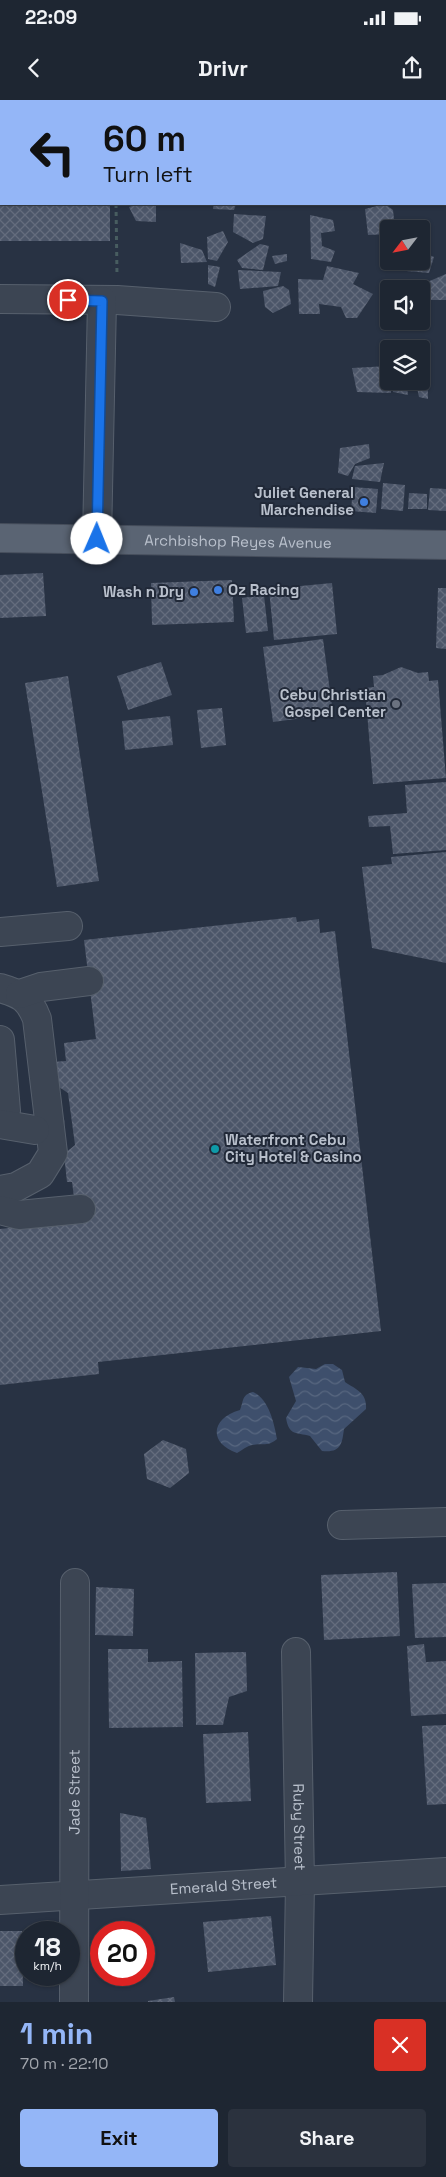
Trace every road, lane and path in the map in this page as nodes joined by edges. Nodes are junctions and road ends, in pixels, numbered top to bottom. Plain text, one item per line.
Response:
1 (116, 205) edge
2 (0, 299) edge
3 (110, 301) junction
4 (216, 308) dead end
5 (0, 538) edge
6 (97, 539) junction
7 (446, 545) edge
8 (68, 926) dead end
9 (0, 932) edge
10 (89, 981) dead end
11 (10, 991) edge
12 (0, 1040) edge
13 (0, 1119) edge
14 (0, 1124) edge
15 (35, 1130) tunnel mouth
16 (0, 1190) edge
17 (81, 1209) dead end
18 (0, 1210) edge
19 (446, 1522) edge
20 (342, 1525) dead end
21 (75, 1583) dead end
22 (305, 1656) dead end
23 (446, 1872) edge
24 (308, 1882) junction
25 (74, 1895) junction
26 (0, 1900) edge
27 (74, 2002) edge
28 (298, 2002) edge

1 - 3 path
2 - 3 street
3 - 4 street
3 - 6 street
5 - 6 main road, Archbishop Reyes Avenue
6 - 7 main road, Archbishop Reyes Avenue
8 - 9 street
10 - 11 street
11 - 16 street
12 - 13 street
14 - 15 street
17 - 18 street
19 - 20 street
21 - 25 street, Jade Street
22 - 24 street, Ruby Street
23 - 24 street, Emerald Street
24 - 25 street, Emerald Street
24 - 28 street, Ruby Street
25 - 26 street, Emerald Street
25 - 27 street, Jade Street

